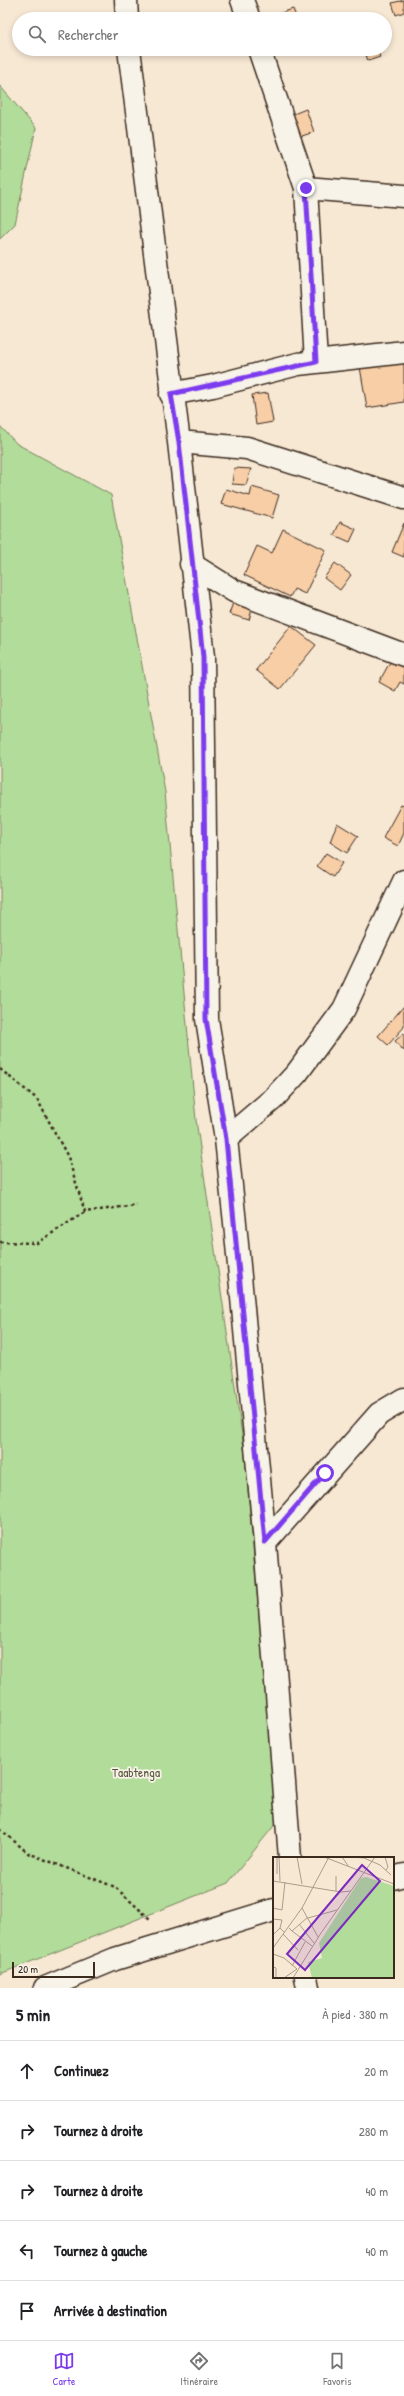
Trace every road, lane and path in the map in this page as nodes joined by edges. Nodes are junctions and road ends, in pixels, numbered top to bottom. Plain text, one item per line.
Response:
1 (126, 0) edge
2 (242, 0) edge
3 (127, 12) edge
4 (246, 12) edge
5 (130, 56) edge
6 (261, 56) edge
7 (306, 188) junction
8 (404, 196) edge
9 (404, 352) edge
10 (316, 362) junction
11 (171, 394) junction
12 (179, 442) junction
13 (404, 498) edge
14 (191, 564) junction
15 (404, 655) edge
16 (404, 881) edge
17 (0, 1069) edge
18 (226, 1139) junction
19 (136, 1205) dead end
20 (85, 1212) junction
21 (0, 1242) edge
22 (404, 1399) edge
23 (265, 1542) junction
24 (0, 1829) edge
25 (290, 1857) edge
26 (404, 1875) edge
27 (394, 1878) edge
28 (273, 1910) edge
29 (174, 1941) junction
30 (306, 1978) edge
31 (45, 1988) edge
32 (308, 1988) edge

1 - 3 street
2 - 4 street
5 - 11 street
6 - 7 street
7 - 8 street
7 - 10 street
9 - 10 street
10 - 11 street
11 - 12 street
12 - 13 street
12 - 14 street
14 - 15 street
14 - 18 street
16 - 18 street
17 - 20 path
18 - 23 street
19 - 20 path
20 - 21 path
22 - 23 street
23 - 25 street
24 - 29 path
26 - 27 street
28 - 29 street
29 - 31 street
30 - 32 street

